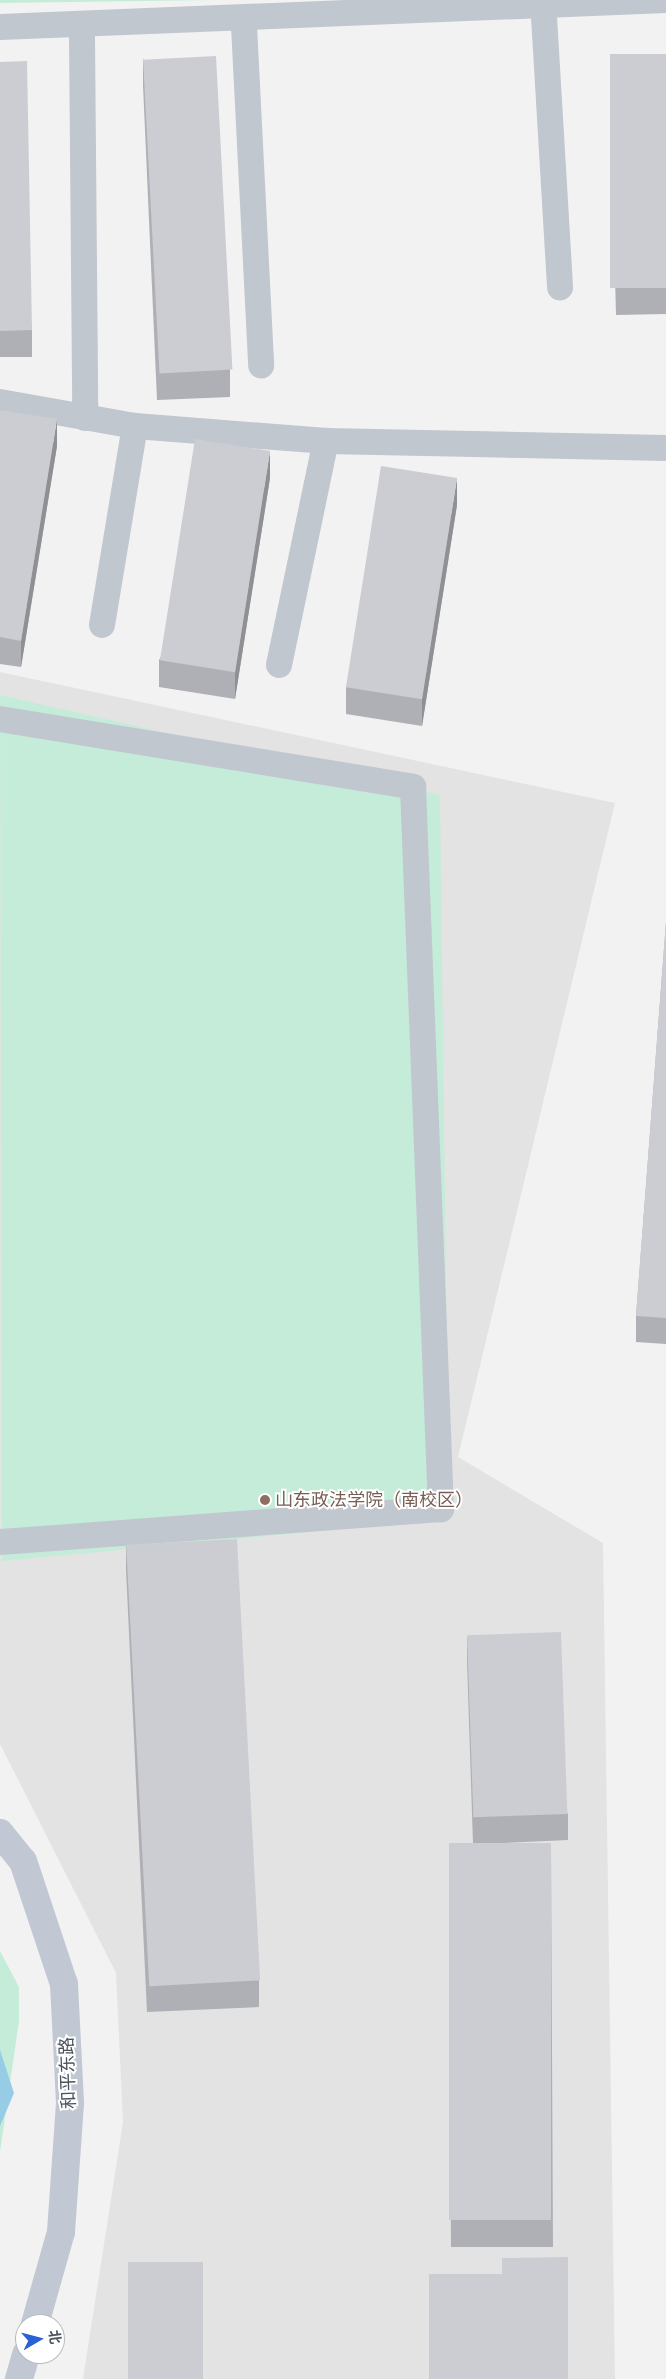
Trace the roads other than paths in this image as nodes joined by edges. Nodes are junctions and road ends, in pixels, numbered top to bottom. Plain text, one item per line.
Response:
1 (666, 0) edge
2 (544, 2) edge
3 (244, 26) dead end
4 (0, 27) edge
5 (82, 37) dead end
6 (560, 287) dead end
7 (261, 366) dead end
8 (0, 402) edge
9 (84, 418) junction
10 (135, 426) junction
11 (326, 442) junction
12 (666, 448) edge
13 (102, 625) dead end
14 (279, 665) dead end
15 (0, 720) edge
16 (0, 1542) edge
17 (0, 1833) edge
18 (38, 2314) edge
19 (23, 2364) edge
20 (19, 2379) edge

1 - 2 street
2 - 4 street
2 - 6 street
3 - 7 street
5 - 9 street
8 - 9 street
9 - 10 street
10 - 11 street
10 - 13 street
11 - 12 street
11 - 14 street
15 - 16 street
17 - 18 main road, 和平东路
19 - 20 main road

